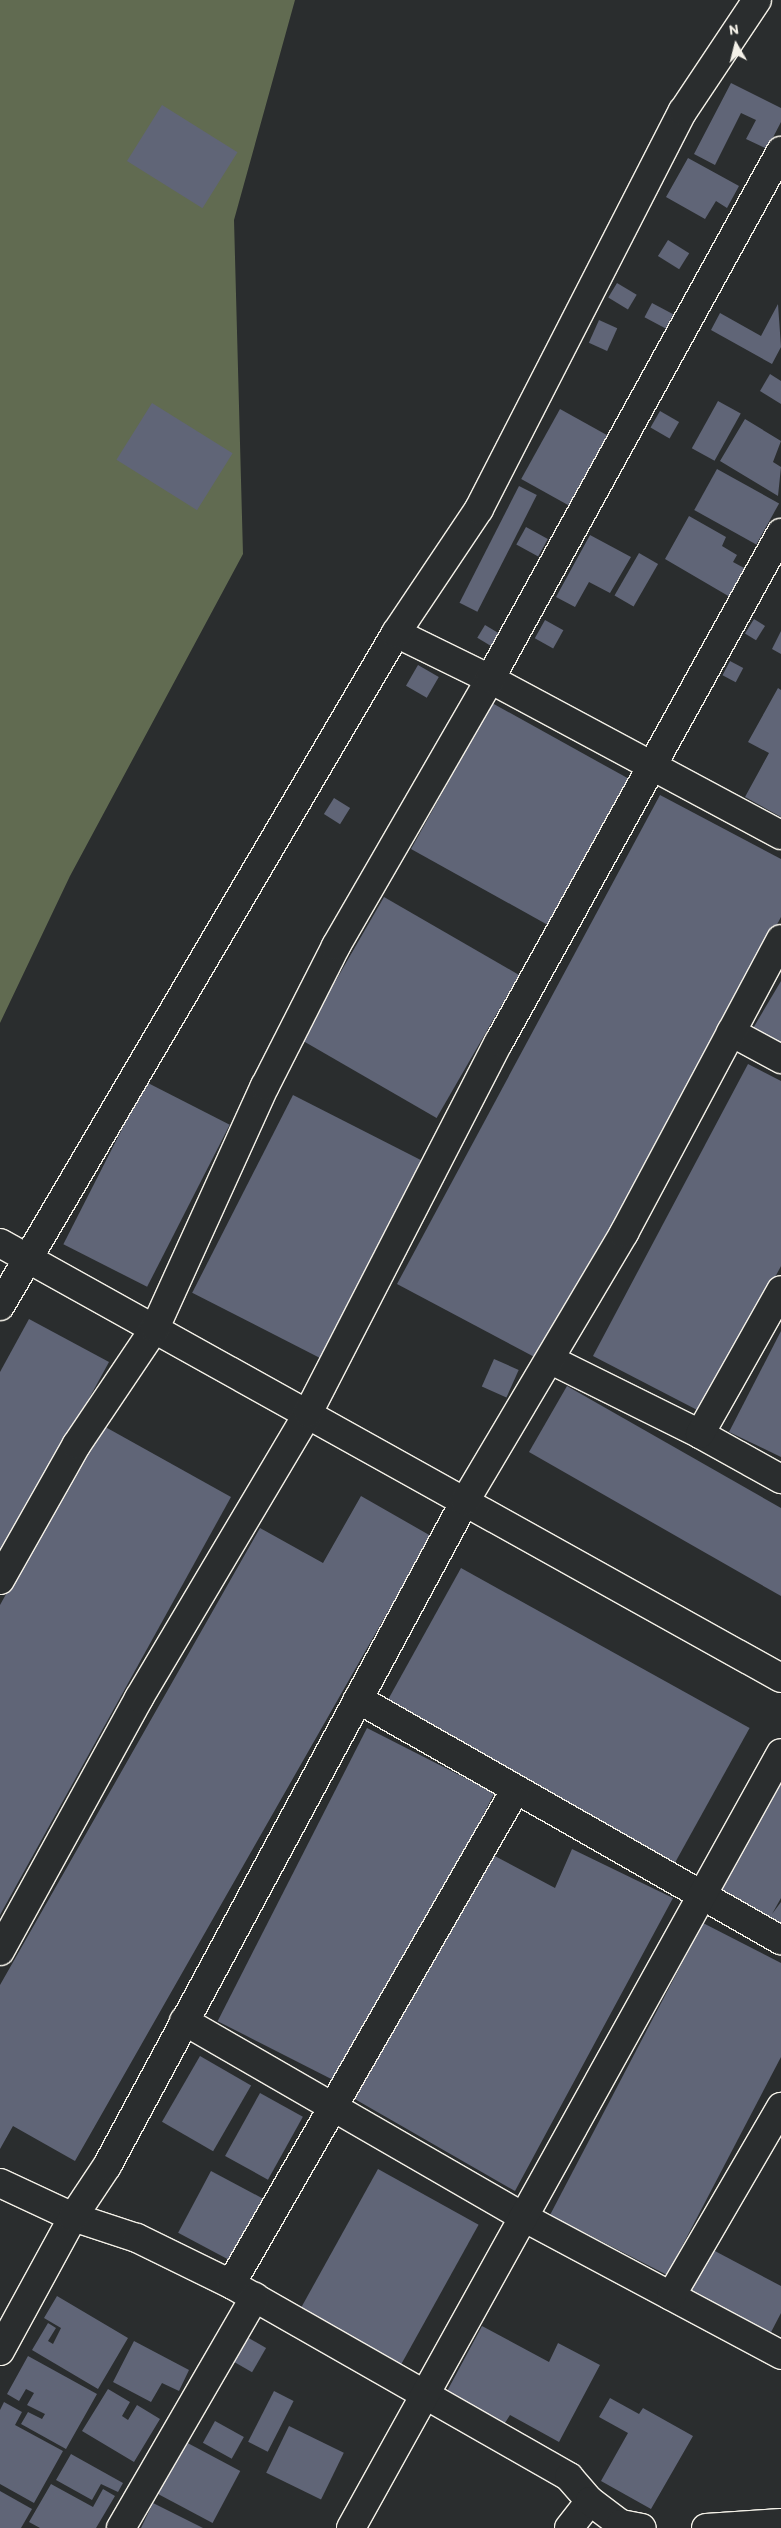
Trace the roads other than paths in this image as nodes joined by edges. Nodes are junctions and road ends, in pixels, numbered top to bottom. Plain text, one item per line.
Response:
1 (757, 0) edge
2 (781, 151) edge
3 (781, 533) edge
4 (396, 633) junction
5 (490, 679) junction
6 (652, 765) junction
7 (781, 835) edge
8 (781, 939) edge
9 (731, 1032) junction
10 (781, 1059) edge
11 (0, 1243) edge
12 (29, 1257) junction
13 (781, 1290) edge
14 (0, 1306) edge
15 (155, 1328) junction
16 (551, 1360) junction
17 (308, 1413) junction
18 (700, 1434) junction
19 (781, 1479) edge
20 (465, 1501) junction
21 (0, 1580) edge
22 (781, 1678) edge
23 (358, 1699) junction
24 (781, 1753) edge
25 (516, 1790) junction
26 (702, 1896) junction
27 (781, 1940) edge
28 (0, 1951) edge
29 (184, 2021) junction
30 (781, 2106) edge
31 (335, 2108) junction
32 (0, 2183) edge
33 (524, 2217) junction
34 (73, 2218) junction
35 (231, 2284) junction
36 (671, 2296) junction
37 (255, 2297) junction
38 (0, 2351) edge
39 (781, 2355) edge
40 (425, 2394) junction
41 (590, 2501) junction
42 (781, 2524) edge
43 (121, 2528) edge
44 (351, 2528) edge
45 (569, 2528) edge
46 (642, 2528) edge
47 (706, 2528) edge

1 - 4 street
2 - 5 street
3 - 6 street
4 - 5 street
4 - 12 street
5 - 6 street
5 - 15 street
6 - 7 street
6 - 17 street
8 - 9 street
9 - 10 street
9 - 16 street
11 - 12 street
12 - 14 street
12 - 15 street
13 - 18 street
15 - 17 street
15 - 21 street
16 - 18 street
16 - 20 street
17 - 20 street
17 - 28 street
18 - 19 street
20 - 22 street
20 - 23 street
23 - 25 street
23 - 29 street
24 - 26 street
25 - 26 street
25 - 31 street
26 - 27 street
26 - 33 street
29 - 31 street
29 - 34 street
30 - 36 street
31 - 33 street
31 - 35 street
32 - 34 street
33 - 36 street
33 - 40 street
34 - 35 street
34 - 38 street
35 - 37 street
36 - 39 street
37 - 40 street
37 - 43 street
40 - 41 street
40 - 44 street
41 - 45 street
41 - 46 street
42 - 47 street

